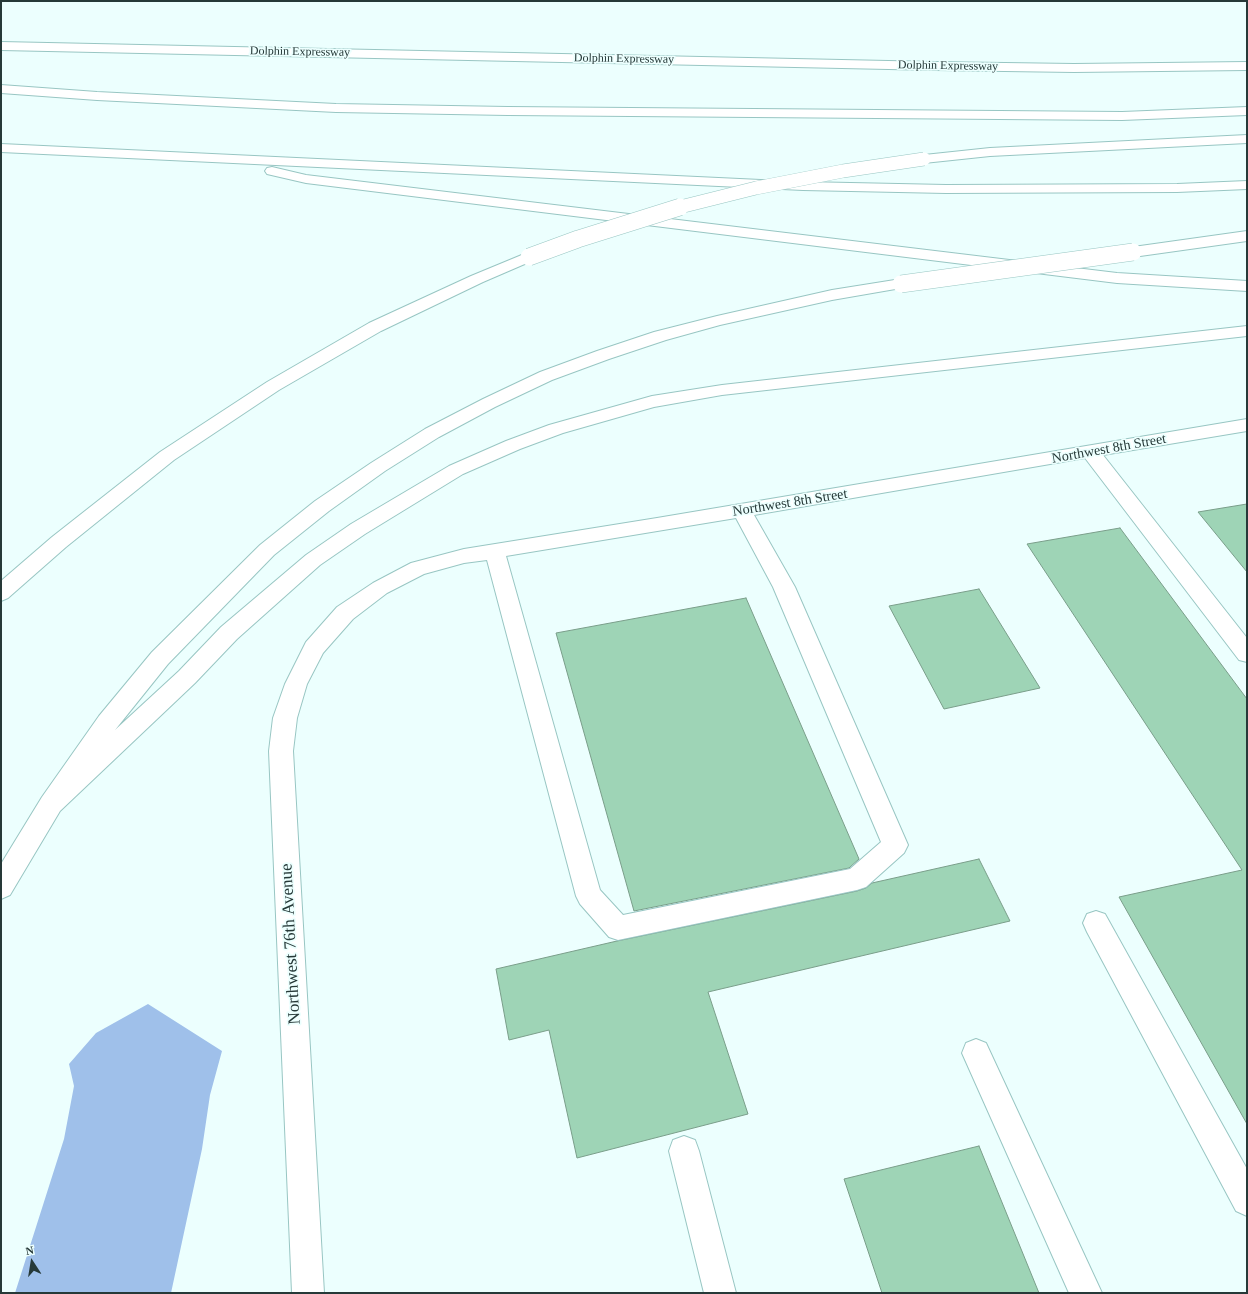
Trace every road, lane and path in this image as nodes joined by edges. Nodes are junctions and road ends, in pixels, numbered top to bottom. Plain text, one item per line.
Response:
1 (1, 46) edge
2 (1247, 66) edge
3 (1, 89) edge
4 (1247, 111) edge
5 (1247, 138) edge
6 (1, 148) edge
7 (222, 159) junction
8 (1247, 185) edge
9 (1247, 236) edge
10 (1247, 286) edge
11 (1247, 331) edge
12 (1247, 426) edge
13 (1091, 453) junction
14 (742, 511) junction
15 (495, 552) junction
16 (1, 593) edge
17 (344, 613) joint
18 (1247, 654) edge
19 (52, 804) junction
20 (1, 887) edge
21 (1096, 923) dead end
22 (976, 1053) dead end
23 (684, 1151) dead end
24 (1247, 1200) edge
25 (308, 1293) edge
26 (720, 1293) edge
27 (1086, 1293) edge

1 - 2 main road, Dolphin Expressway
3 - 4 main road
5 - 16 main road, bridge
6 - 7 main road
7 - 8 main road
7 - 10 main road
9 - 19 main road, bridge
11 - 19 main road
12 - 13 main road, Northwest 8th Street
13 - 14 main road, Northwest 8th Street
13 - 18 main road
14 - 15 main road, Northwest 8th Street
14 - 15 main road
15 - 17 main road, Northwest 8th Street
17 - 25 main road, Northwest 76th Avenue
19 - 20 main road
21 - 24 main road
22 - 27 main road
23 - 26 main road

